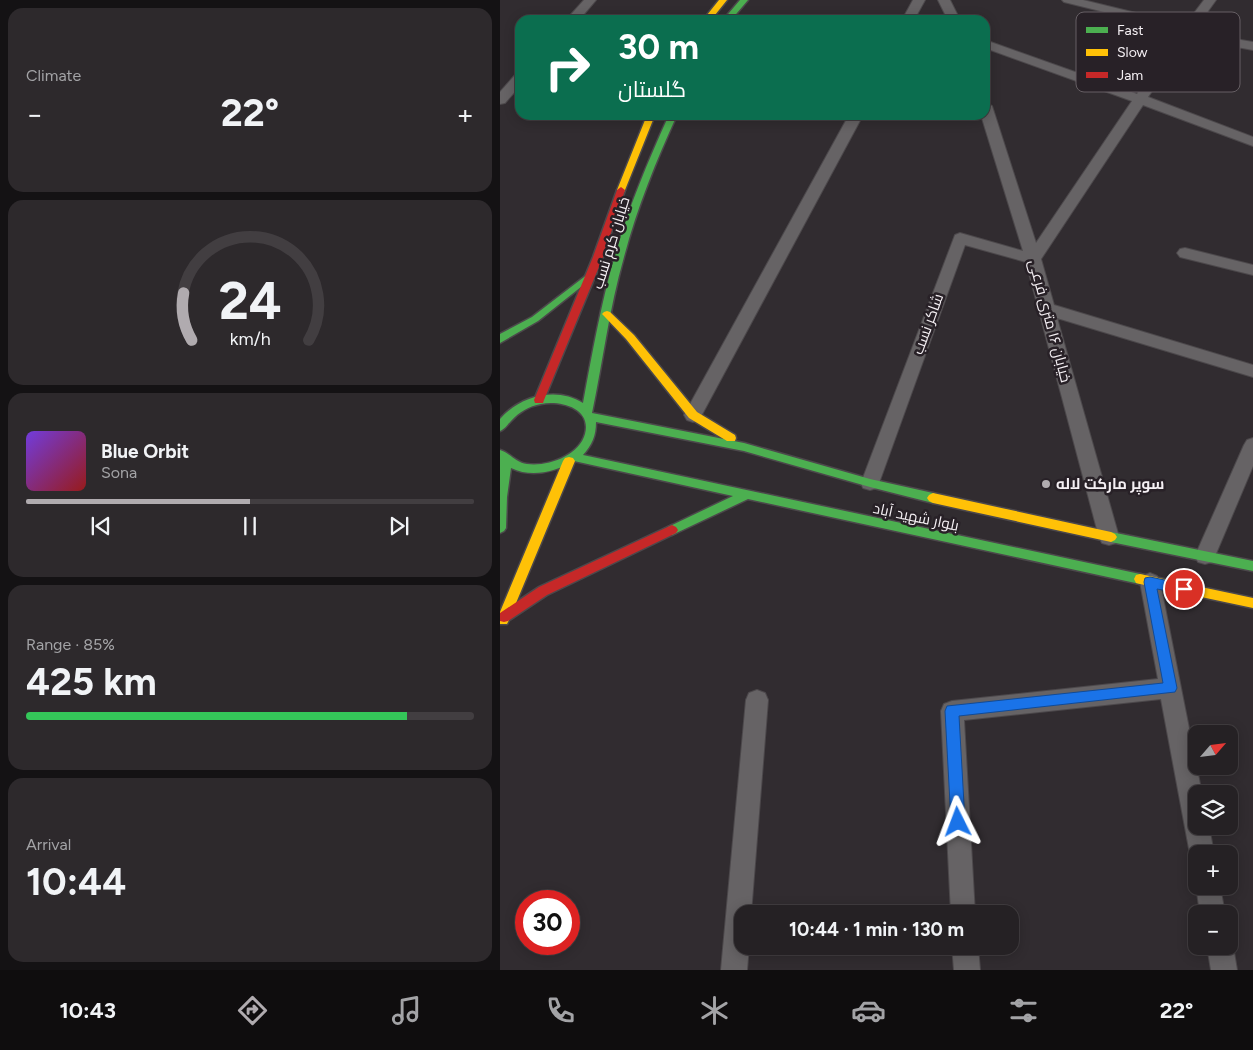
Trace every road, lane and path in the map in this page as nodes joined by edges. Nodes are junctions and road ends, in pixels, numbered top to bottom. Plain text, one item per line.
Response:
1 (590, 0) edge
2 (723, 0) edge
3 (744, 0) edge
4 (919, 0) edge
5 (944, 0) edge
6 (1068, 0) edge
7 (1210, 0) edge
8 (1114, 12) edge
9 (1201, 12) edge
10 (576, 15) edge
11 (711, 15) edge
12 (731, 15) edge
13 (911, 15) edge
14 (952, 15) edge
15 (1240, 43) edge
16 (990, 46) edge
17 (1253, 46) edge
18 (1076, 76) edge
19 (513, 86) edge
20 (1120, 92) edge
21 (1145, 92) edge
22 (1140, 99) junction
23 (500, 100) edge
24 (649, 120) edge
25 (671, 120) edge
26 (853, 120) edge
27 (989, 120) edge
28 (1253, 142) edge
29 (1185, 253) dead end
30 (1033, 259) junction
31 (1253, 270) edge
32 (591, 275) junction
33 (1047, 309) junction
34 (607, 314) junction
35 (500, 339) edge
36 (1253, 371) edge
37 (539, 400) junction
38 (508, 402) dead end
39 (524, 405) junction
40 (589, 415) junction
41 (693, 415) junction
42 (500, 427) edge
43 (1253, 445) edge
44 (744, 446) junction
45 (503, 458) edge
46 (571, 459) junction
47 (870, 483) junction
48 (746, 495) junction
49 (500, 528) edge
50 (1109, 537) junction
51 (1205, 556) junction
52 (1253, 566) edge
53 (1150, 582) junction
54 (1253, 603) edge
55 (502, 622) edge
56 (1170, 688) junction
57 (757, 700) dead end
58 (1188, 785) edge
59 (963, 905) edge
60 (966, 955) edge
61 (1222, 955) edge
62 (734, 970) edge
63 (967, 970) edge
64 (1224, 970) edge

1 - 10 street
2 - 11 main road
3 - 12 main road
4 - 13 street
5 - 14 street
6 - 8 street
7 - 9 street
15 - 17 street
16 - 18 street
19 - 23 street
20 - 22 street
21 - 22 street
22 - 28 street
22 - 30 street
24 - 32 main road, خیابان کرم نسب
25 - 34 main road, خیابان کرم نسب
26 - 41 street
27 - 30 street, خیابان ۱۶ متری فرعی
29 - 31 street
30 - 33 street, خیابان ۱۶ متری فرعی
30 - 47 street, شاکر نسب
32 - 35 main road
32 - 37 main road, خیابان کرم نسب
33 - 36 street
33 - 50 street, خیابان ۱۶ متری فرعی
34 - 40 main road, خیابان کرم نسب
34 - 41 main road
37 - 39 main road
37 - 40 main road
38 - 39 main road
39 - 42 main road
40 - 44 main road, بلوار شهید آباد
40 - 46 main road, خیابان کرم نسب
41 - 44 main road
43 - 51 street
44 - 47 main road, بلوار شهید آباد
45 - 46 main road
45 - 49 main road
46 - 48 main road, بلوار شهید آباد
46 - 55 main road, خیابان کرم نسب
47 - 50 main road, بلوار شهید آباد
48 - 53 main road, بلوار شهید آباد
48 - 55 main road
50 - 51 main road, بلوار شهید آباد
51 - 52 main road, بلوار شهید آباد
53 - 54 main road, بلوار شهید آباد
53 - 56 street
56 - 58 street
56 - 59 street
57 - 62 street
60 - 63 street
61 - 64 street

